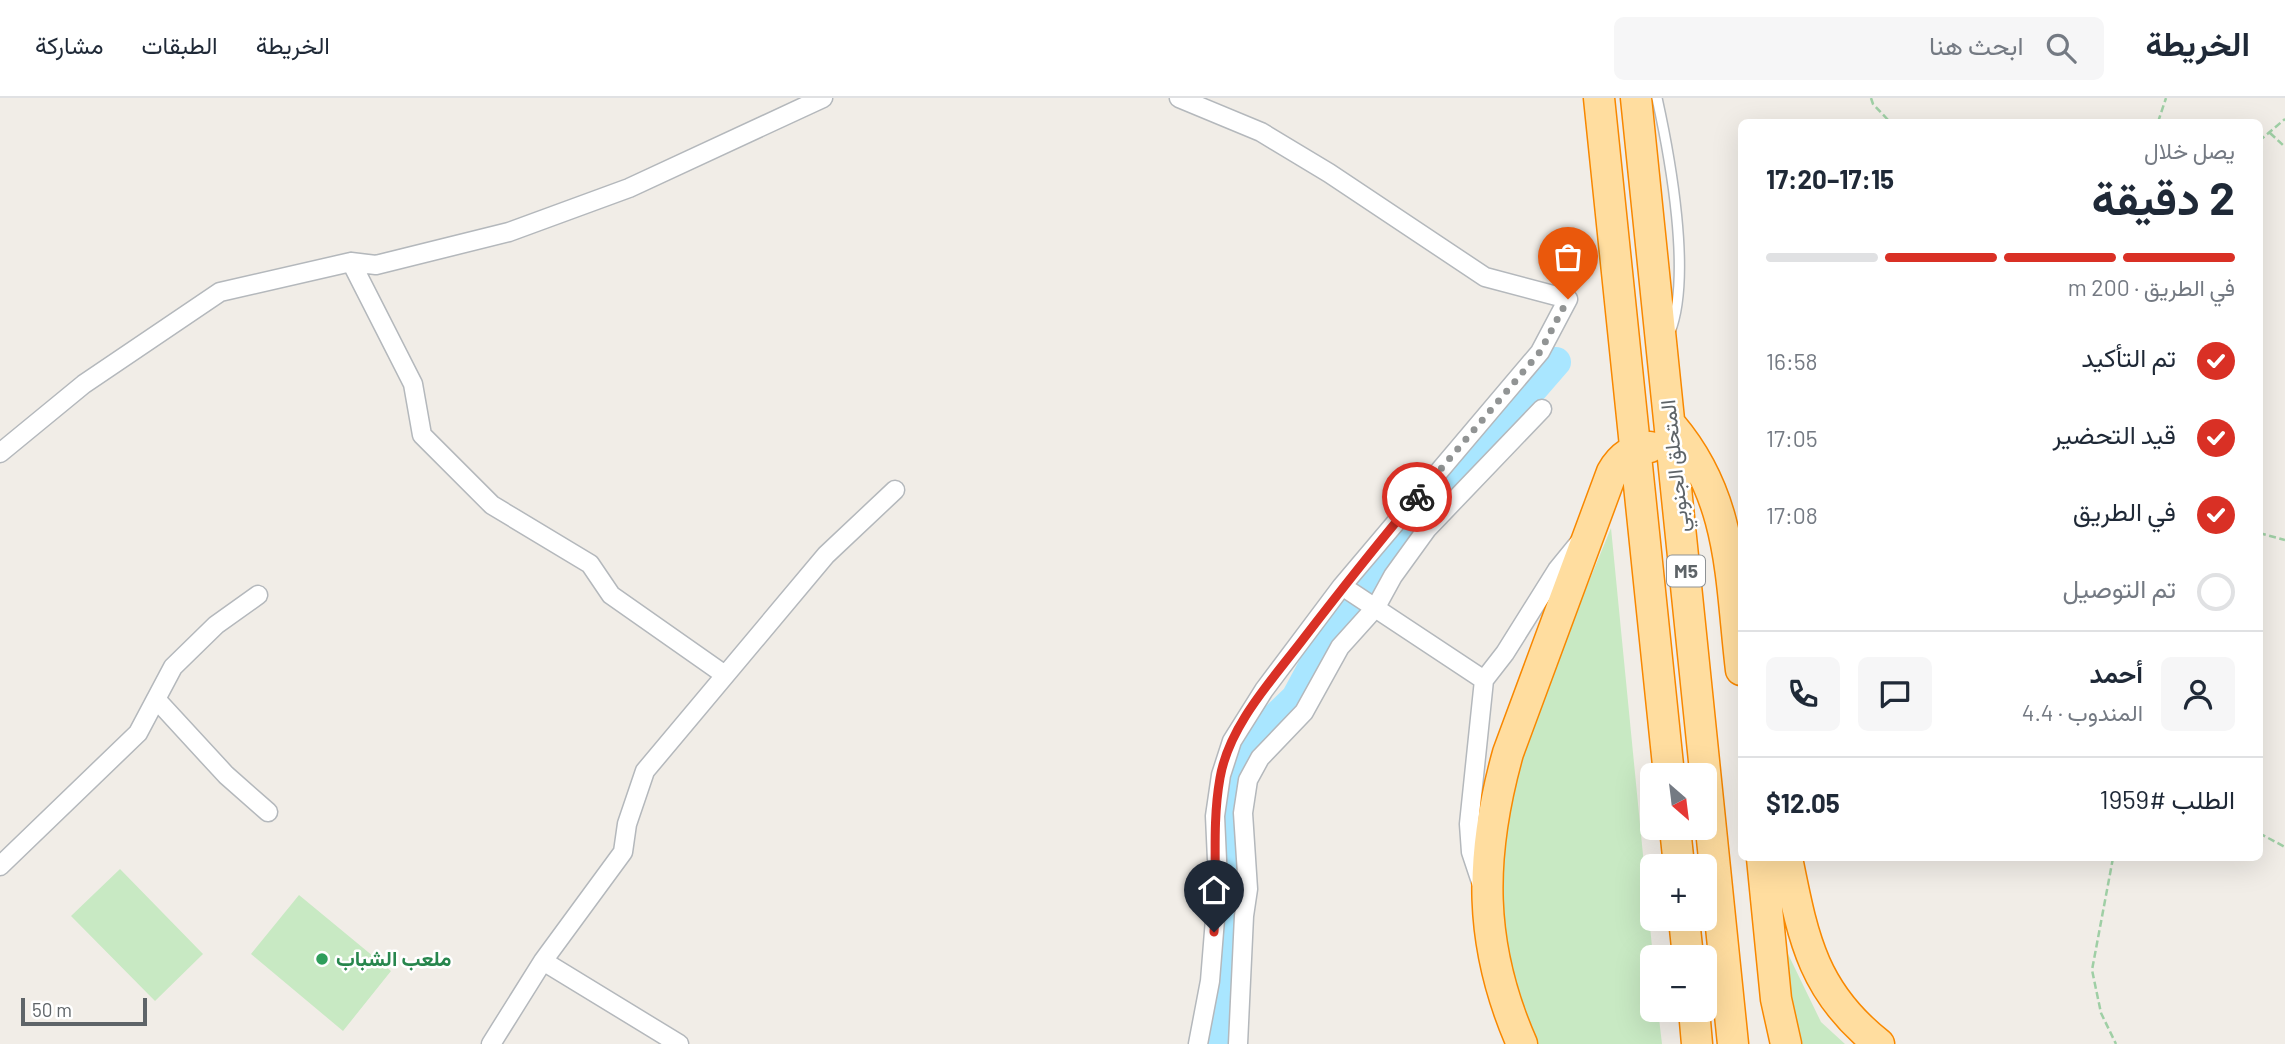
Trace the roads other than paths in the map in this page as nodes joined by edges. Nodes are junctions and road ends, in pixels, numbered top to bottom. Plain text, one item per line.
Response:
1 (823, 98) edge
2 (1180, 98) edge
3 (1600, 98) edge
4 (1636, 98) edge
5 (1657, 98) edge
6 (351, 262) junction
7 (1663, 346) junction
8 (1542, 409) dead end
9 (1672, 435) junction
10 (1635, 449) junction
11 (0, 453) edge
12 (895, 490) dead end
13 (1591, 531) junction
14 (1342, 586) junction
15 (258, 595) dead end
16 (1376, 607) junction
17 (1738, 646) edge
18 (725, 674) junction
19 (1484, 680) junction
20 (156, 699) junction
21 (1668, 763) edge
22 (268, 813) dead end
23 (1762, 861) edge
24 (1788, 861) edge
25 (0, 866) edge
26 (1486, 892) junction
27 (543, 961) junction
28 (1695, 1022) edge
29 (491, 1044) edge
30 (679, 1044) edge
31 (1198, 1044) edge
32 (1238, 1044) edge
33 (1522, 1044) edge
34 (1697, 1044) edge
35 (1733, 1044) edge
36 (1786, 1044) edge
37 (1879, 1044) edge

1 - 6 street
2 - 14 street
3 - 10 highway, المتحلق الجنوبي / M5
4 - 7 highway, المتحلق الجنوبي / M5
5 - 7 lane
6 - 11 street
6 - 18 street
7 - 9 highway, المتحلق الجنوبي / M5
8 - 16 street
9 - 10 highway
9 - 17 highway
9 - 35 highway, المتحلق الجنوبي / M5
10 - 13 highway
10 - 21 highway, المتحلق الجنوبي / M5
12 - 18 street
13 - 19 street
13 - 26 highway
14 - 16 street
14 - 31 street
15 - 20 street
16 - 19 street
16 - 32 street
18 - 27 street
19 - 26 street
20 - 22 street
20 - 25 street
23 - 36 highway
24 - 37 highway
26 - 33 highway
27 - 29 street
27 - 30 street
28 - 34 highway

